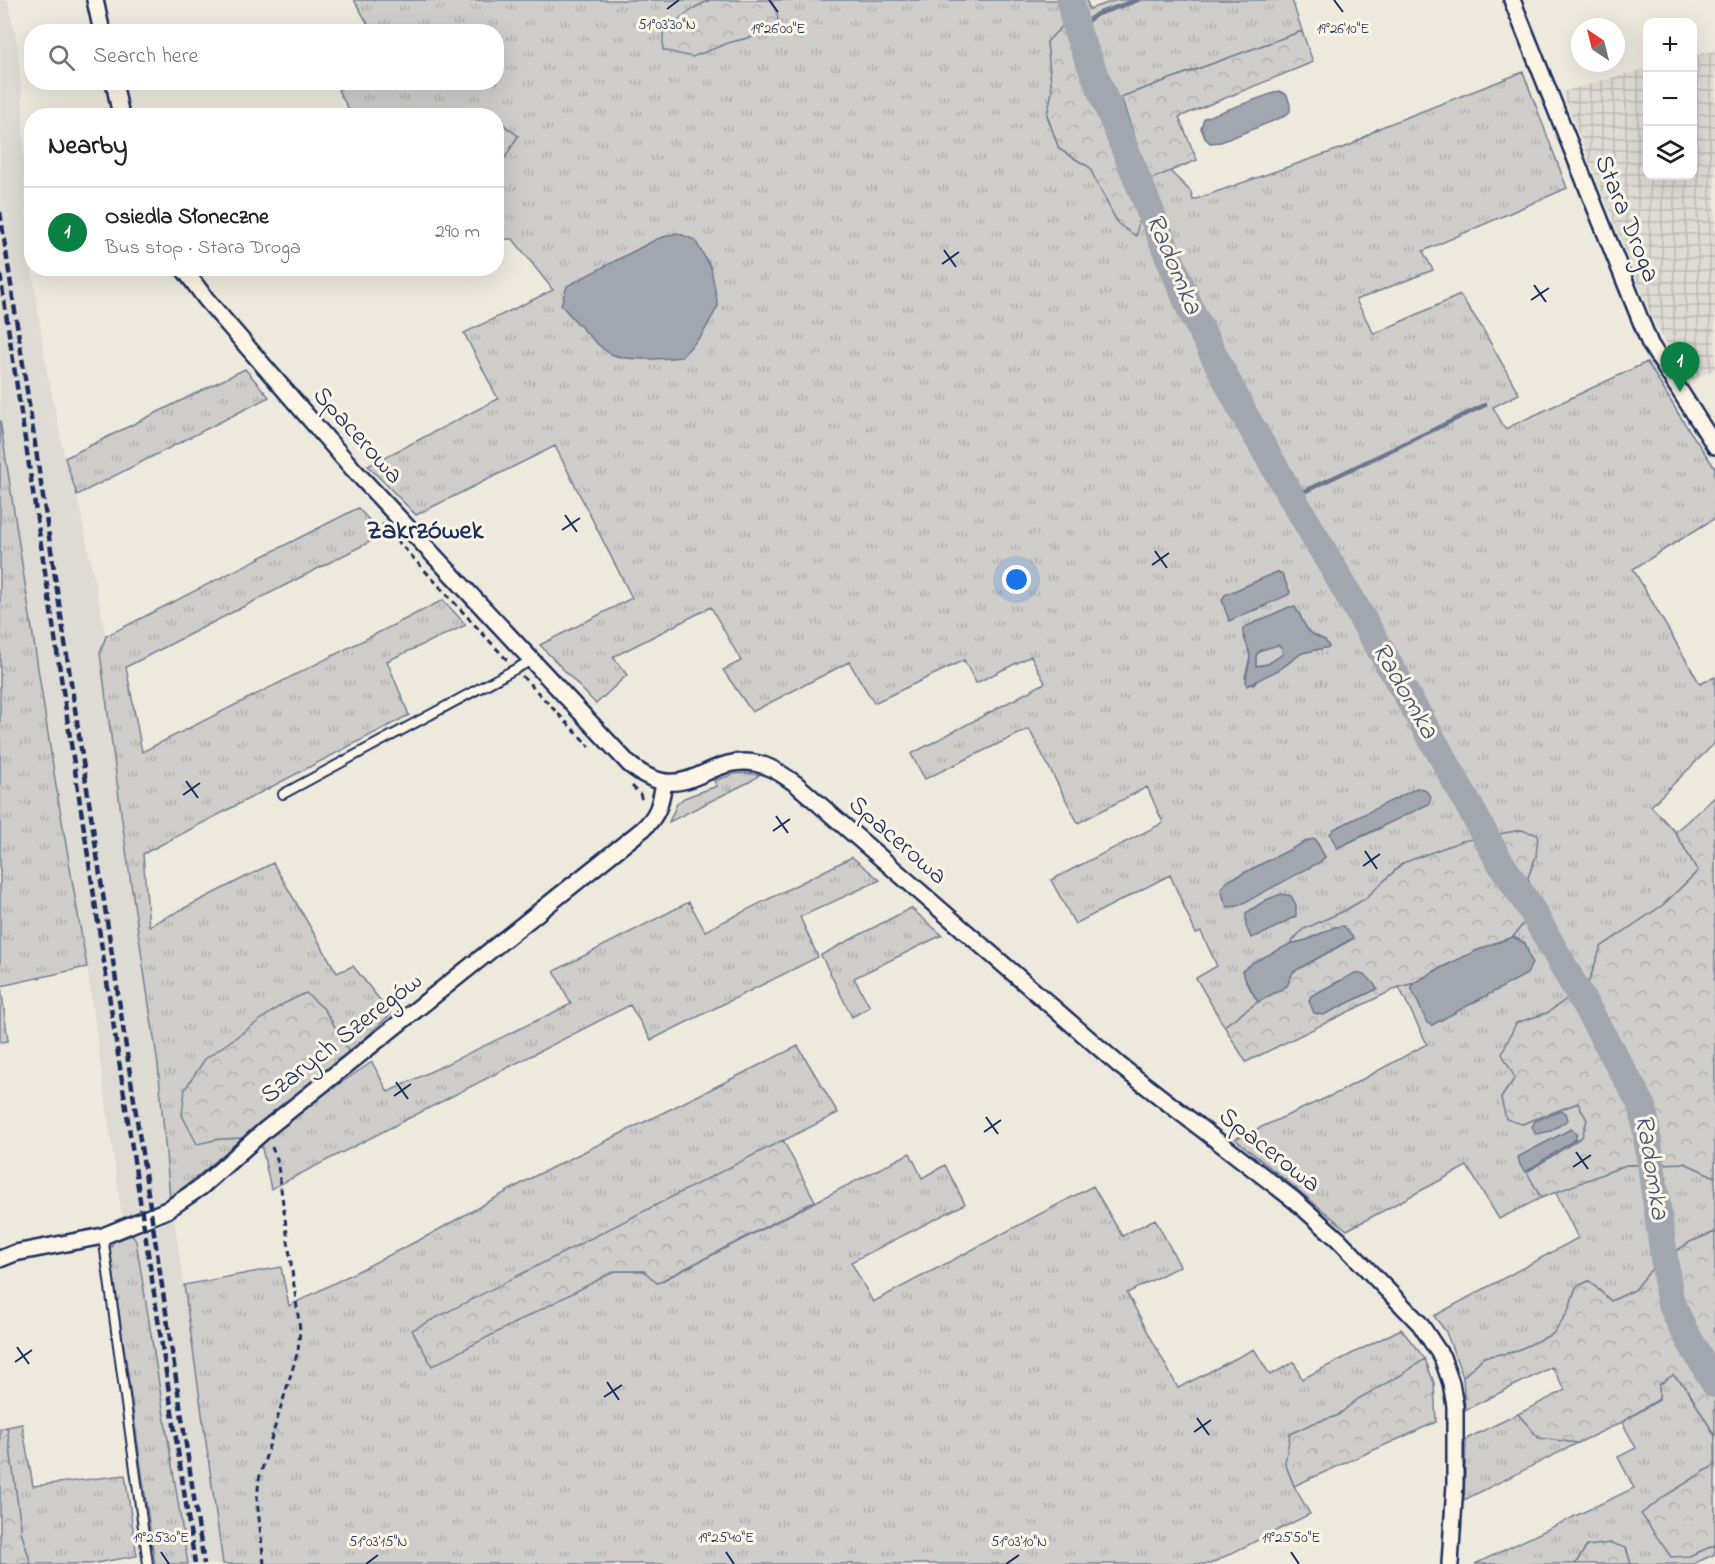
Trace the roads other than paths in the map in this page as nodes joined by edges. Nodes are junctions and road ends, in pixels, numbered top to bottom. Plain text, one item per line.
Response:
1 (95, 0) edge
2 (1512, 0) edge
3 (100, 24) edge
4 (116, 90) edge
5 (119, 108) edge
6 (189, 276) edge
7 (1714, 443) edge
8 (532, 660) junction
9 (664, 783) junction
10 (284, 794) dead end
11 (103, 1236) junction
12 (0, 1259) edge
13 (148, 1564) edge
14 (1450, 1564) edge

1 - 3 street
2 - 7 street, Stara Droga
4 - 5 street
6 - 8 street, Spacerowa
8 - 9 street, Spacerowa
8 - 10 lane
9 - 11 street, Szarych Szeregów
9 - 14 street, Spacerowa
11 - 12 street, Szarych Szeregów
11 - 13 lane

